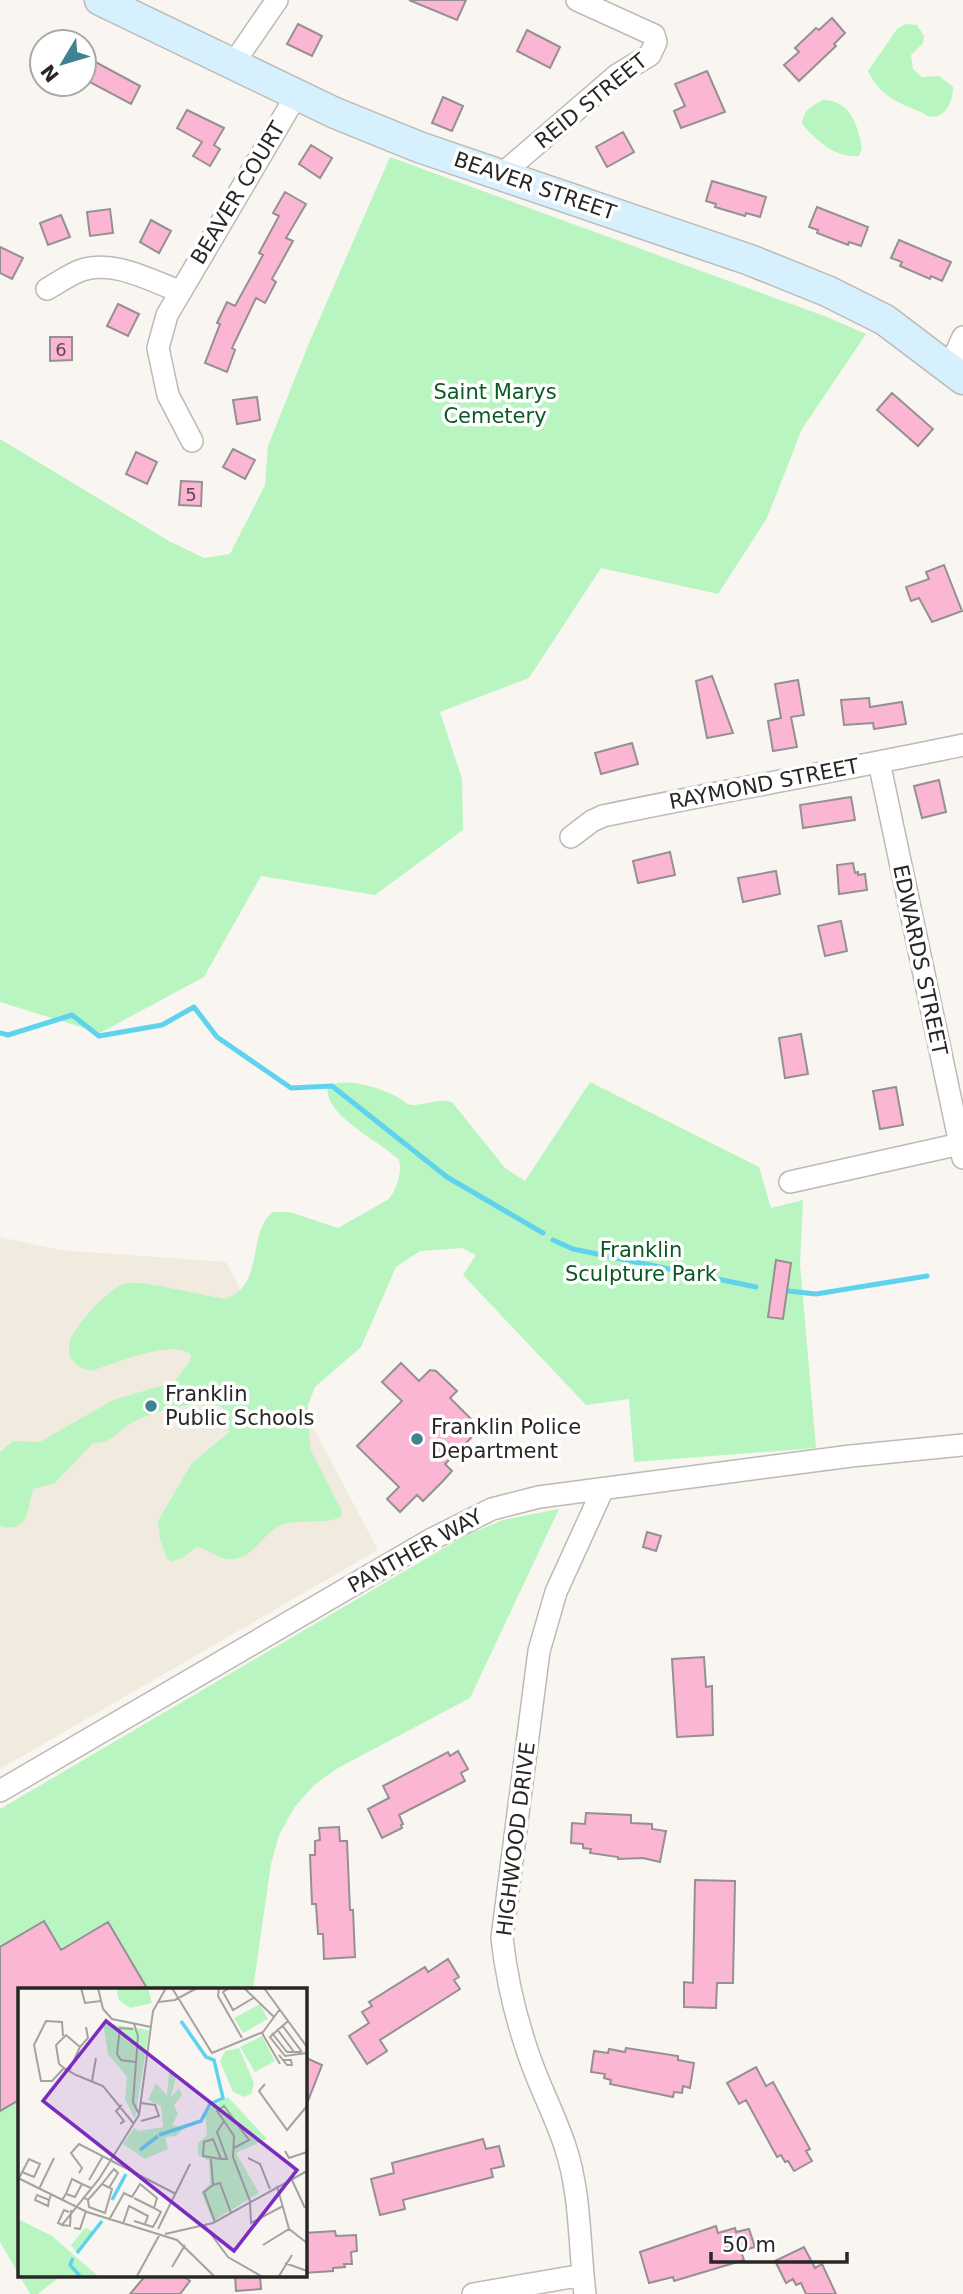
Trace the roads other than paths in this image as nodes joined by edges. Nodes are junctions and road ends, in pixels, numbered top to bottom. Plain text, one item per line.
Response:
1 (100, 0) edge
2 (277, 0) edge
3 (577, 0) edge
4 (233, 64) junction
5 (297, 94) junction
6 (502, 174) junction
7 (47, 289) dead end
8 (179, 292) junction
9 (963, 337) edge
10 (956, 373) edge
11 (192, 441) dead end
12 (963, 745) edge
13 (879, 762) junction
14 (571, 837) dead end
15 (962, 1151) edge
16 (790, 1182) dead end
17 (963, 1445) edge
18 (603, 1489) junction
19 (0, 1791) edge
20 (584, 2285) edge
21 (473, 2294) edge

1 - 4 main road, BEAVER STREET
2 - 4 street
3 - 6 street, REID STREET
4 - 5 main road, BEAVER STREET
5 - 6 main road, BEAVER STREET
5 - 8 street, BEAVER COURT
6 - 10 main road, BEAVER STREET
7 - 8 street
8 - 11 street, BEAVER COURT
9 - 10 street
12 - 13 street, RAYMOND STREET
13 - 14 street, RAYMOND STREET
13 - 15 street, EDWARDS STREET
15 - 16 street
17 - 18 street, PANTHER WAY
18 - 19 street, PANTHER WAY
18 - 20 street, HIGHWOOD DRIVE
20 - 21 street, HIGHWOOD DRIVE

